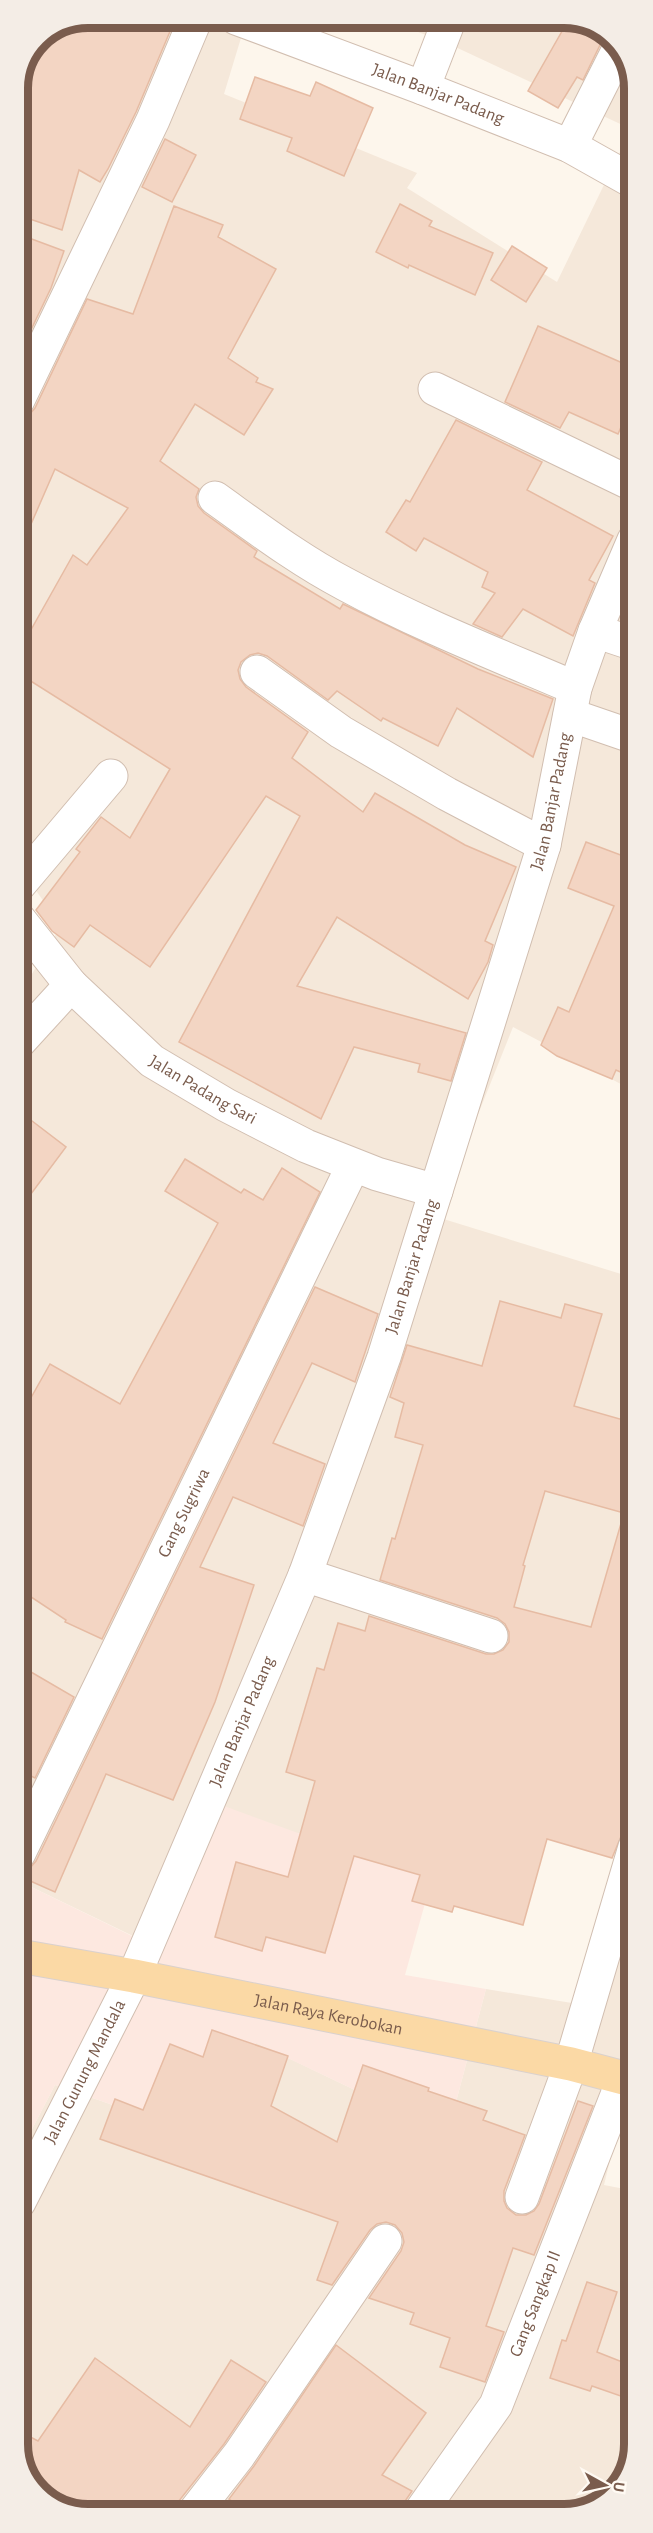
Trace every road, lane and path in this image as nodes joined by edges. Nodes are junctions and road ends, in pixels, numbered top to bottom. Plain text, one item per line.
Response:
1 (192, 28) edge
2 (264, 28) edge
3 (446, 29) edge
4 (615, 56) edge
5 (423, 88) junction
6 (570, 146) junction
7 (624, 176) edge
8 (28, 379) edge
9 (435, 389) dead end
10 (624, 480) edge
11 (215, 498) dead end
12 (624, 563) edge
13 (595, 631) junction
14 (624, 641) edge
15 (256, 672) dead end
16 (573, 702) junction
17 (624, 731) edge
18 (111, 776) dead end
19 (544, 846) junction
20 (28, 874) edge
21 (28, 931) edge
22 (70, 985) junction
23 (28, 1031) edge
24 (350, 1172) dead end
25 (436, 1191) junction
26 (305, 1575) junction
27 (491, 1636) dead end
28 (28, 1834) edge
29 (624, 1884) edge
30 (28, 1958) edge
31 (134, 1976) junction
32 (571, 2064) junction
33 (624, 2079) edge
34 (624, 2092) edge
35 (28, 2184) edge
36 (522, 2197) dead end
37 (385, 2241) dead end
38 (201, 2504) edge
39 (426, 2504) edge

1 - 8 street
2 - 5 street, Jalan Banjar Padang
3 - 5 street
4 - 6 street
5 - 6 street, Jalan Banjar Padang
6 - 7 street, Jalan Banjar Padang
9 - 10 street
11 - 16 street
12 - 13 street, Jalan Banjar Padang
13 - 14 street
13 - 16 street, Jalan Banjar Padang
15 - 19 street
16 - 17 street
16 - 19 street, Jalan Banjar Padang
18 - 20 street
19 - 25 street, Jalan Banjar Padang
21 - 22 street, Jalan Padang Sari
22 - 23 street
22 - 25 street, Jalan Padang Sari
24 - 28 street, Gang Sugriwa
25 - 26 street, Jalan Banjar Padang
26 - 27 street
26 - 31 street, Jalan Banjar Padang
29 - 32 street
30 - 31 main road, Jalan Raya Kerobokan
31 - 32 main road, Jalan Raya Kerobokan
31 - 35 street, Jalan Gunung Mandala
32 - 33 main road, Jalan Raya Kerobokan
32 - 36 street
34 - 39 street, Gang Sangkap II
37 - 38 street

